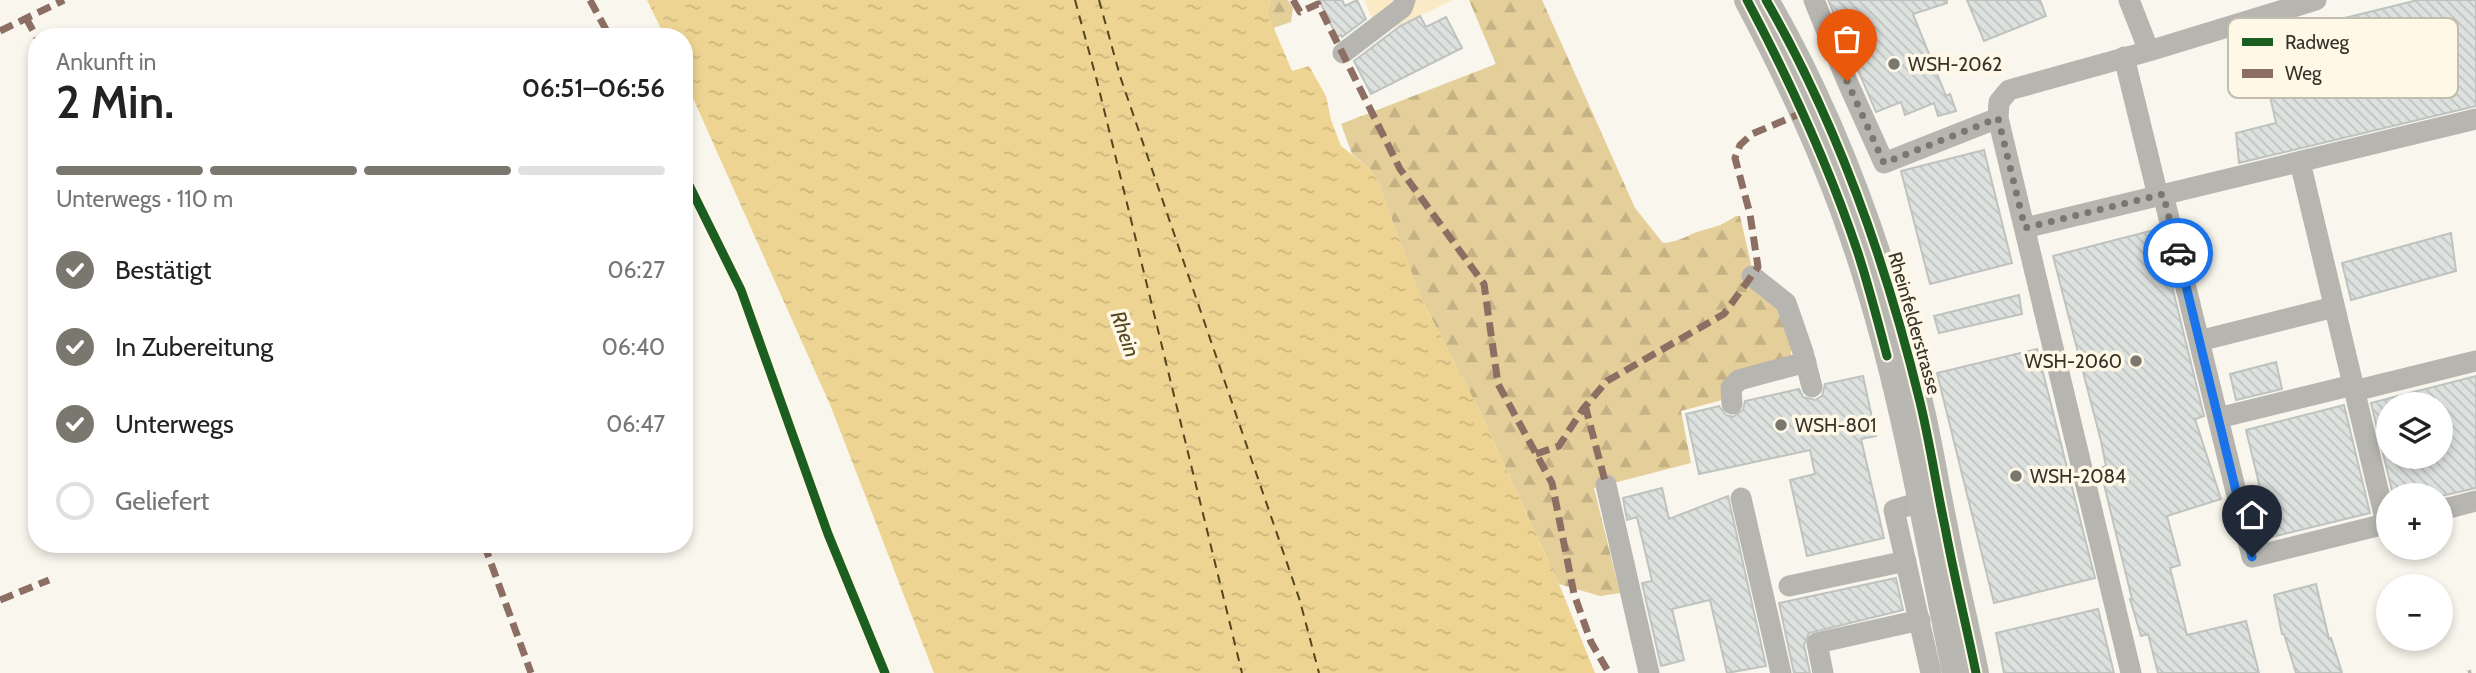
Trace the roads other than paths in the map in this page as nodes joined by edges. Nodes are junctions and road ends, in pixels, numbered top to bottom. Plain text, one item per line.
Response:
1 (1405, 0) edge
2 (1747, 0) edge
3 (1766, 0) edge
4 (1814, 0) edge
5 (2129, 0) edge
6 (2316, 0) edge
7 (2283, 5) edge
8 (2245, 18) edge
9 (2228, 24) edge
10 (2149, 51) junction
11 (1343, 53) dead end
12 (2124, 57) junction
13 (1998, 118) junction
14 (2476, 119) edge
15 (2300, 162) junction
16 (2161, 195) junction
17 (2025, 228) junction
18 (1752, 276) dead end
19 (2334, 307) junction
20 (2199, 341) junction
21 (2476, 361) edge
22 (1806, 362) junction
23 (1812, 387) dead end
24 (2354, 388) junction
25 (1732, 404) dead end
26 (2218, 418) junction
27 (2377, 483) edge
28 (1606, 485) dead end
29 (1741, 498) dead end
30 (1929, 499) junction
31 (2476, 501) edge
32 (2453, 507) edge
33 (2376, 526) edge
34 (1906, 561) junction
35 (1789, 586) dead end
36 (1920, 620) junction
37 (1649, 673) edge
38 (1781, 673) edge
39 (1823, 673) edge
40 (1931, 673) edge
41 (1955, 673) edge
42 (1976, 673) edge
43 (2131, 673) edge

1 - 11 lane
2 - 30 main road, Rheinfelderstrasse
3 - 30 main road, Rheinfelderstrasse
4 - 13 lane
5 - 10 lane
6 - 7 lane
7 - 8 lane
9 - 10 lane
10 - 12 lane
12 - 13 lane
12 - 16 lane
13 - 17 lane
14 - 15 lane
15 - 16 lane
15 - 19 lane
16 - 17 lane
16 - 20 lane
17 - 43 lane
18 - 22 lane
19 - 20 lane
19 - 24 lane
20 - 26 lane
21 - 24 lane
22 - 23 lane
22 - 25 lane
24 - 26 lane
24 - 27 lane
26 - 33 lane
28 - 37 lane
29 - 38 lane
30 - 34 lane
30 - 41 main road, Rheinfelderstrasse
30 - 42 main road, Rheinfelderstrasse
31 - 32 lane
34 - 35 lane
34 - 36 lane
36 - 39 lane
36 - 40 lane

